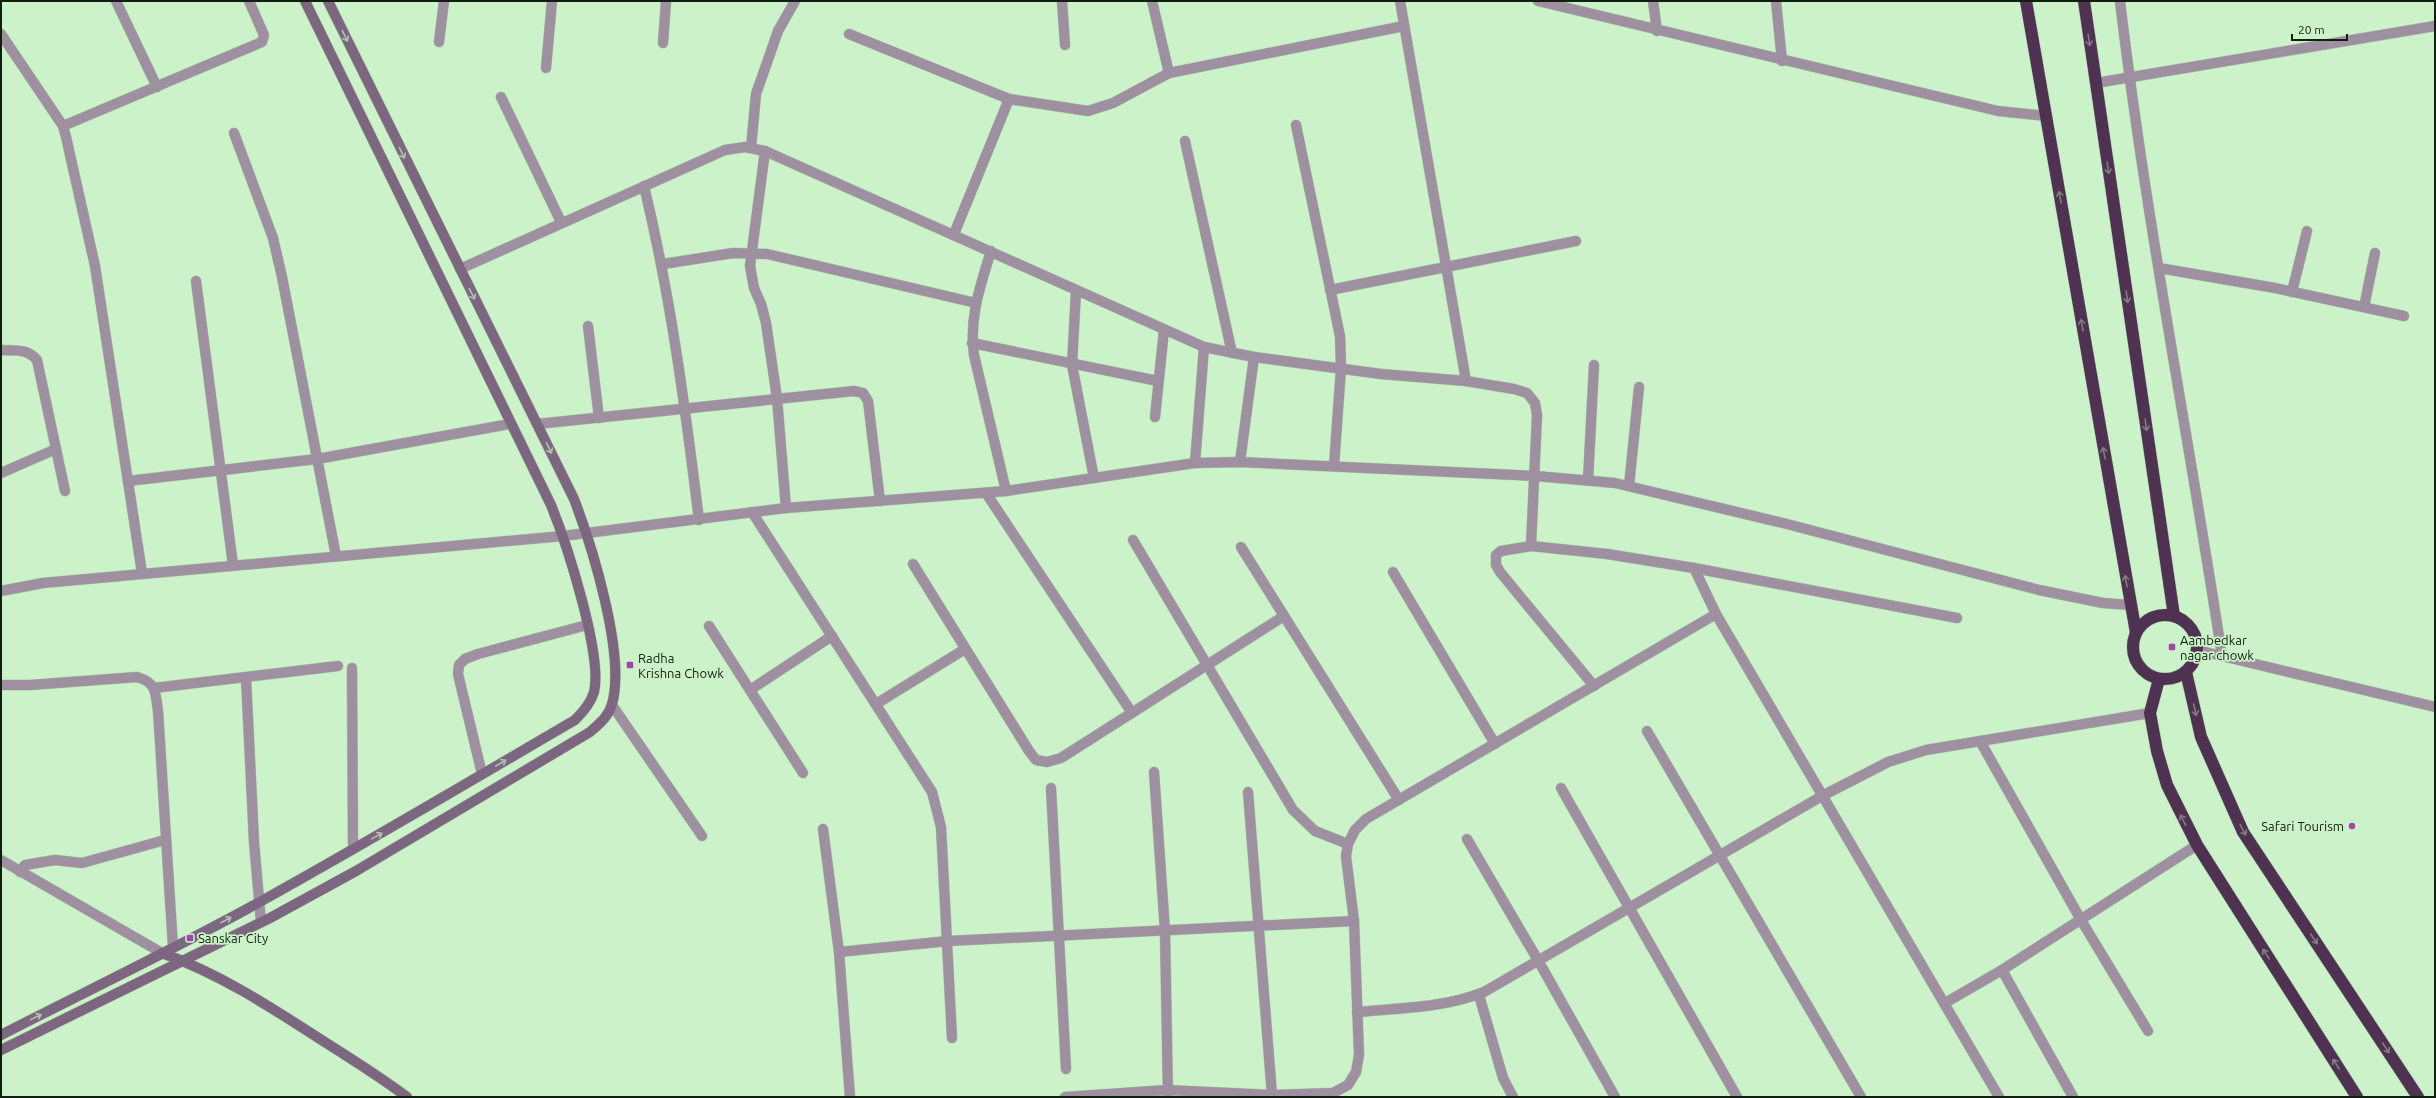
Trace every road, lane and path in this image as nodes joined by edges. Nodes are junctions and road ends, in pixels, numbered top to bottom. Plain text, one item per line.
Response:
1 (116, 1) edge
2 (249, 1) edge
3 (305, 1) edge
4 (328, 1) edge
5 (444, 1) edge
6 (552, 1) edge
7 (666, 1) edge
8 (795, 1) edge
9 (1062, 1) edge
10 (1152, 1) edge
11 (1400, 1) edge
12 (1539, 1) edge
13 (1653, 1) edge
14 (1776, 1) edge
15 (2026, 1) edge
16 (2084, 1) edge
17 (2120, 1) edge
18 (1404, 26) junction
19 (2435, 26) edge
20 (1657, 31) junction
21 (1, 34) edge
22 (850, 34) dead end
23 (439, 42) dead end
24 (662, 43) dead end
25 (1065, 45) dead end
26 (1782, 61) junction
27 (546, 68) dead end
28 (1169, 73) junction
29 (2129, 77) junction
30 (2096, 83) junction
31 (157, 87) junction
32 (501, 97) dead end
33 (1009, 99) junction
34 (2046, 116) junction
35 (62, 126) junction
36 (1296, 126) dead end
37 (234, 133) dead end
38 (1185, 141) dead end
39 (751, 148) junction
40 (764, 151) junction
41 (644, 186) junction
42 (561, 222) junction
43 (2306, 231) dead end
44 (954, 234) junction
45 (1576, 242) dead end
46 (991, 251) junction
47 (752, 252) junction
48 (2375, 253) dead end
49 (663, 264) junction
50 (1446, 267) junction
51 (2159, 268) junction
52 (460, 269) junction
53 (196, 281) dead end
54 (1330, 290) junction
55 (1076, 291) junction
56 (2292, 292) junction
57 (976, 303) junction
58 (2364, 308) junction
59 (2404, 316) dead end
60 (588, 326) dead end
61 (1164, 330) junction
62 (972, 343) junction
63 (1204, 347) junction
64 (1, 350) edge
65 (1232, 353) junction
66 (1254, 357) junction
67 (1072, 365) junction
68 (1594, 365) dead end
69 (1341, 368) junction
70 (1466, 380) junction
71 (1158, 381) junction
72 (1639, 387) dead end
73 (777, 398) junction
74 (686, 410) junction
75 (1155, 417) dead end
76 (599, 418) junction
77 (510, 424) junction
78 (538, 424) junction
79 (56, 449) junction
80 (317, 459) junction
81 (1240, 462) junction
82 (1195, 463) junction
83 (1334, 466) junction
84 (222, 471) junction
85 (1, 473) edge
86 (1536, 476) junction
87 (1094, 478) junction
88 (1588, 480) junction
89 (128, 482) junction
90 (1629, 486) junction
91 (65, 491) dead end
92 (1006, 491) junction
93 (986, 493) junction
94 (880, 501) junction
95 (786, 508) junction
96 (752, 512) junction
97 (699, 520) junction
98 (588, 533) junction
99 (564, 536) junction
100 (1133, 540) dead end
101 (1531, 546) junction
102 (1241, 547) dead end
103 (336, 556) junction
104 (912, 564) dead end
105 (233, 565) junction
106 (1694, 568) junction
107 (1393, 572) dead end
108 (142, 573) junction
109 (1, 591) edge
110 (2130, 605) junction
111 (1716, 614) junction
112 (1284, 616) junction
113 (2174, 616) junction
114 (1957, 618) dead end
115 (587, 625) junction
116 (709, 626) dead end
117 (2136, 633) junction
118 (832, 636) junction
119 (965, 649) junction
120 (2197, 650) junction
121 (2222, 656) junction
122 (1208, 664) junction
123 (338, 666) dead end
124 (352, 668) dead end
125 (2186, 672) junction
126 (246, 678) junction
127 (2158, 679) junction
128 (1, 685) edge
129 (1594, 686) junction
130 (154, 688) junction
131 (750, 690) junction
132 (876, 704) junction
133 (612, 705) junction
134 (2435, 707) edge
135 (1132, 713) junction
136 (2150, 713) junction
137 (1647, 731) dead end
138 (1980, 741) junction
139 (1495, 744) junction
140 (1154, 772) dead end
141 (803, 773) dead end
142 (482, 774) junction
143 (1051, 788) dead end
144 (1561, 788) dead end
145 (1248, 792) dead end
146 (1822, 796) junction
147 (1399, 800) junction
148 (823, 829) dead end
149 (702, 836) dead end
150 (1467, 839) dead end
151 (165, 840) junction
152 (1348, 844) junction
153 (2196, 845) junction
154 (353, 849) junction
155 (1721, 856) junction
156 (1, 860) edge
157 (20, 872) junction
158 (259, 902) junction
159 (1629, 910) junction
160 (2081, 920) junction
161 (1354, 921) junction
162 (261, 922) junction
163 (1260, 925) junction
164 (1165, 931) junction
165 (1058, 936) junction
166 (948, 941) junction
167 (173, 947) junction
168 (839, 952) junction
169 (162, 953) junction
170 (184, 961) junction
171 (1540, 962) junction
172 (2002, 970) junction
173 (1479, 995) junction
174 (1945, 1003) junction
175 (1357, 1012) junction
176 (2148, 1031) dead end
177 (1, 1035) edge
178 (952, 1038) dead end
179 (1, 1050) edge
180 (1066, 1069) dead end
181 (1168, 1094) edge
182 (1272, 1095) junction
183 (1333, 1095) edge
184 (407, 1097) edge
185 (850, 1097) edge
186 (1065, 1097) edge
187 (1513, 1097) edge
188 (1615, 1097) edge
189 (1737, 1097) edge
190 (1861, 1097) edge
191 (1999, 1097) edge
192 (2073, 1097) edge
193 (2357, 1097) edge
194 (2418, 1097) edge

1 - 31 street
2 - 31 street
3 - 77 street
4 -> 52 street
5 - 23 street
6 - 27 street
7 - 24 street
8 - 39 street
9 - 25 street
10 - 28 street
11 - 18 street
12 - 20 street
13 - 20 street
14 - 26 street
15 - 34 highway
16 -> 30 highway
17 - 29 street
18 - 28 street
18 - 50 street
19 - 29 street
20 - 26 street
21 - 35 street
22 - 33 street
26 - 34 street
28 - 33 street
29 - 30 street
29 - 51 street
30 -> 113 highway
31 - 35 street
32 - 42 street
33 - 44 street
110 -> 34 highway
35 - 89 street
36 - 54 street
37 - 80 street
38 - 65 street
39 - 40 street
39 - 41 street
40 - 44 street
40 - 47 street
41 - 42 street
41 - 49 street
42 - 52 street
43 - 56 street
44 - 46 street
45 - 50 street
46 - 55 street
46 - 57 street
47 - 49 street
47 - 57 street
47 - 73 street
48 - 58 street
49 - 74 street
50 - 54 street
50 - 70 street
51 - 56 street
51 - 121 street
52 -> 78 street
53 - 84 street
54 - 69 street
55 - 61 street
55 - 67 street
56 - 58 street
57 - 62 street
58 - 59 street
60 - 76 street
61 - 63 street
61 - 71 street
62 - 67 street
62 - 92 street
63 - 65 street
63 - 82 street
64 - 79 street
65 - 66 street
66 - 69 street
66 - 81 street
67 - 71 street
67 - 87 street
68 - 88 street
69 - 70 street
69 - 83 street
70 - 86 street
71 - 75 street
72 - 90 street
73 - 74 street
73 - 94 street
73 - 95 street
74 - 76 street
74 - 97 street
76 - 78 street
77 - 80 street
77 - 99 street
78 -> 98 street
79 - 85 street
79 - 91 street
80 - 84 street
80 - 103 street
81 - 82 street
81 - 83 street
82 - 87 street
83 - 86 street
84 - 89 street
84 - 105 street
86 - 88 street
86 - 101 street
87 - 92 street
88 - 90 street
89 - 108 street
90 - 110 street
92 - 93 street
93 - 94 street
93 - 135 street
94 - 95 street
95 - 96 street
96 - 97 street
96 - 118 street
97 - 98 street
98 - 99 street
98 - 133 street
99 - 103 street
99 - 115 street
100 - 122 street
101 - 106 street
101 - 129 street
102 - 112 street
103 - 105 street
104 - 119 street
105 - 108 street
106 - 111 street
106 - 114 street
107 - 139 street
108 - 109 street
110 - 117 highway
111 - 129 street
111 - 146 street
112 - 122 street
112 - 147 street
113 - 117 highway
113 - 120 highway
142 -> 115 street
115 - 142 street
116 - 131 street
117 - 127 highway
118 - 131 street
118 - 132 street
119 - 132 street
119 - 135 street
120 - 121 street
120 - 125 highway
121 - 134 street
122 - 135 street
122 - 152 street
123 - 126 street
124 - 154 street
125 - 127 highway
125 -> 194 highway
126 - 130 street
126 - 158 street
127 - 136 highway
128 - 130 street
129 - 139 street
130 - 151 street
131 - 141 street
132 - 166 street
133 - 149 street
133 - 162 street
136 - 138 street
153 -> 136 highway
137 - 155 street
138 - 146 street
138 - 160 street
139 - 147 street
140 - 164 street
154 -> 142 street
143 - 165 street
144 - 159 street
145 - 163 street
146 - 155 street
146 - 174 street
147 - 152 street
148 - 168 street
150 - 171 street
151 - 157 street
151 - 167 street
152 - 161 street
153 - 160 street
193 -> 153 highway
154 - 158 street
155 - 159 street
155 - 190 street
156 - 157 street
157 - 169 street
158 - 162 street
167 -> 158 street
159 - 171 street
159 - 189 street
160 - 172 street
160 - 176 street
161 - 163 street
161 - 175 street
162 - 170 street
163 - 164 street
163 - 182 street
164 - 165 street
164 - 181 street
165 - 166 street
165 - 180 street
166 - 168 street
166 - 178 street
167 - 169 street
168 - 185 street
169 - 170 street
177 -> 169 street
170 - 179 street
170 - 184 street
171 - 173 street
171 - 188 street
172 - 174 street
172 - 192 street
173 - 175 street
173 - 187 street
174 - 191 street
175 - 183 street
181 - 182 street
181 - 186 street
182 - 183 street

